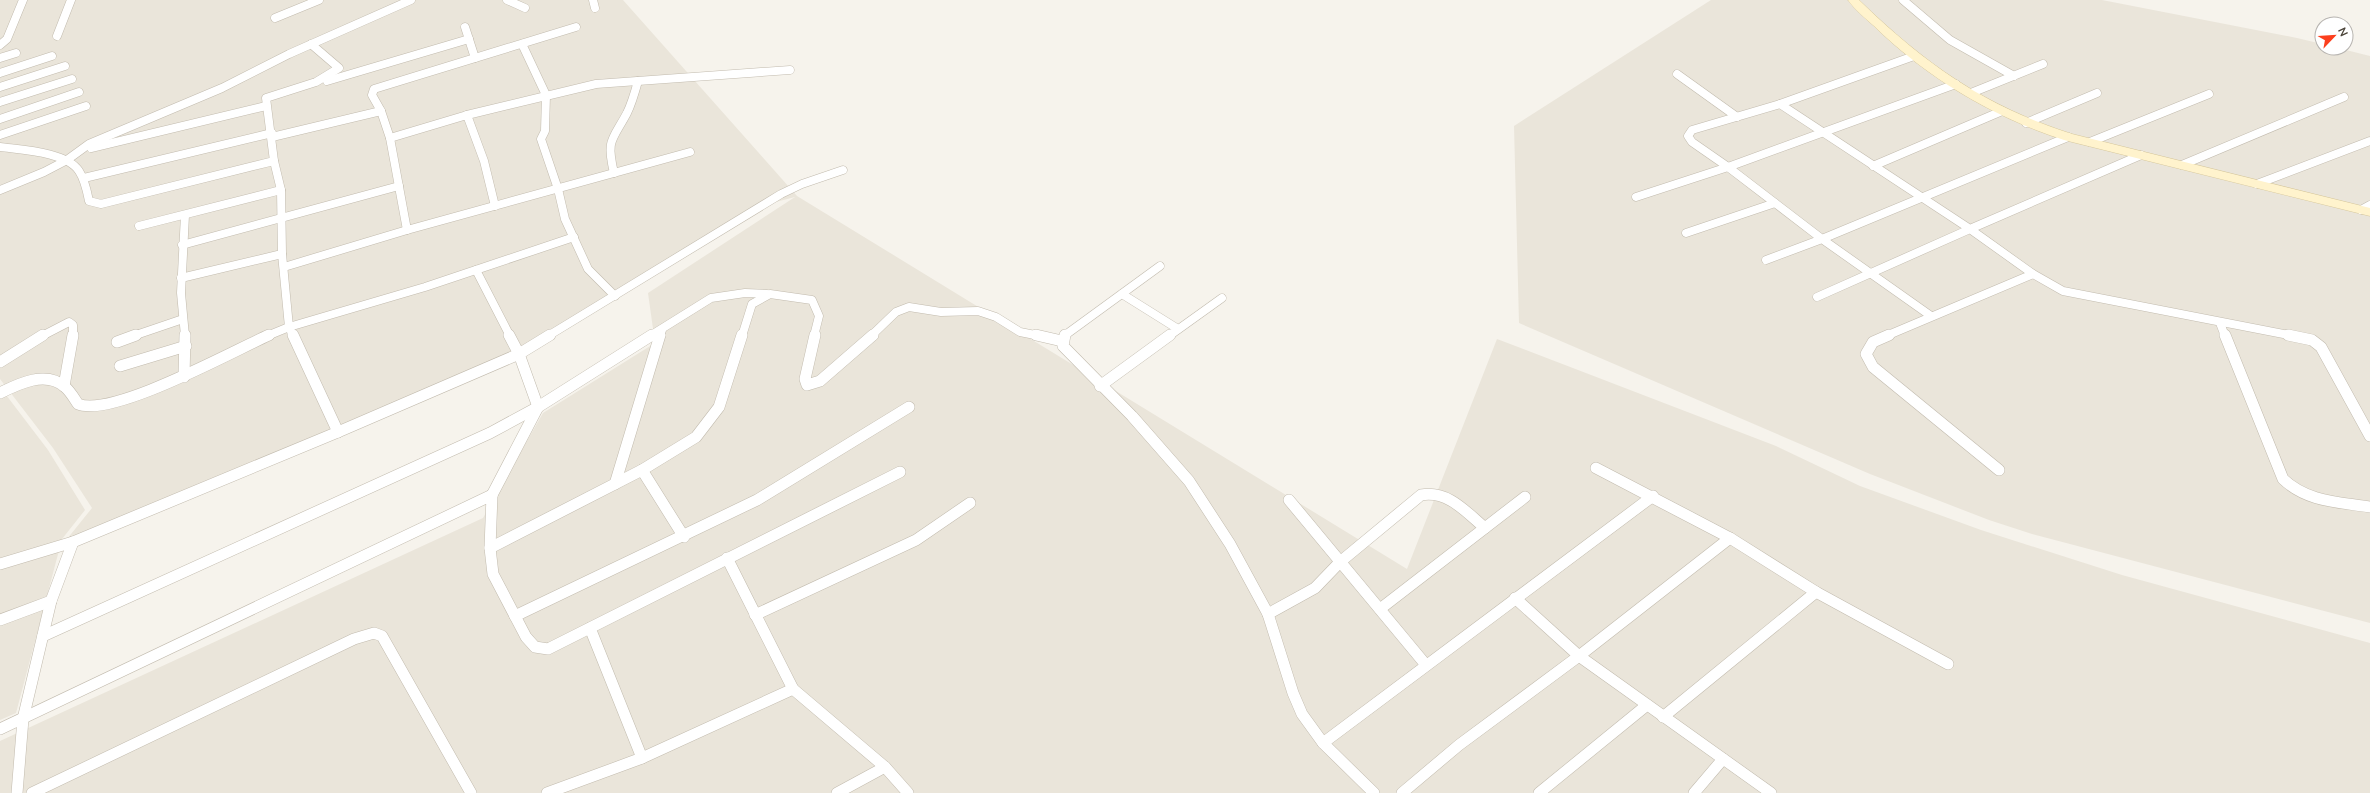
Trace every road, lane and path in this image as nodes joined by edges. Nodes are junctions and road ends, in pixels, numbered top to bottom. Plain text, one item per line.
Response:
1 (24, 0) edge
2 (71, 0) edge
3 (319, 0) edge
4 (411, 0) edge
5 (507, 0) edge
6 (593, 0) edge
7 (1853, 0) edge
8 (1903, 0) edge
9 (517, 2) edge
10 (525, 8) dead end
11 (595, 8) dead end
12 (275, 18) dead end
13 (465, 27) dead end
14 (576, 27) dead end
15 (57, 36) dead end
16 (469, 39) junction
17 (310, 44) junction
18 (522, 44) junction
19 (0, 45) edge
20 (16, 53) dead end
21 (52, 56) dead end
22 (1914, 56) junction
23 (0, 58) edge
24 (475, 58) junction
25 (2043, 64) dead end
26 (65, 66) dead end
27 (790, 70) dead end
28 (0, 73) edge
29 (1677, 74) dead end
30 (2014, 76) junction
31 (72, 79) dead end
32 (638, 80) junction
33 (327, 81) dead end
34 (1956, 84) junction
35 (0, 87) edge
36 (79, 92) dead end
37 (1971, 93) junction
38 (2096, 93) dead end
39 (2209, 94) dead end
40 (546, 95) junction
41 (2344, 97) dead end
42 (0, 102) edge
43 (1780, 104) junction
44 (86, 106) dead end
45 (266, 106) junction
46 (2002, 110) junction
47 (381, 111) junction
48 (467, 116) junction
49 (1737, 117) junction
50 (0, 119) edge
51 (2026, 123) junction
52 (1824, 133) junction
53 (272, 135) junction
54 (0, 136) edge
55 (2068, 137) junction
56 (390, 138) junction
57 (2370, 141) edge
58 (2090, 142) junction
59 (2, 147) edge
60 (78, 152) junction
61 (690, 152) dead end
62 (2141, 155) junction
63 (67, 160) junction
64 (274, 161) junction
65 (2182, 165) junction
66 (1874, 166) junction
67 (1728, 167) junction
68 (843, 170) dead end
69 (614, 173) junction
70 (84, 178) junction
71 (2257, 184) junction
72 (399, 186) junction
73 (558, 189) junction
74 (0, 190) edge
75 (280, 190) junction
76 (1636, 197) dead end
77 (1921, 197) junction
78 (1775, 203) junction
79 (495, 206) junction
80 (2367, 209) edge
81 (185, 215) junction
82 (283, 219) junction
83 (139, 226) dead end
84 (1970, 229) junction
85 (406, 230) junction
86 (1686, 234) dead end
87 (574, 237) junction
88 (1822, 239) junction
89 (182, 245) junction
90 (282, 254) junction
91 (1766, 260) dead end
92 (1160, 266) dead end
93 (284, 267) junction
94 (476, 270) junction
95 (1872, 274) junction
96 (2033, 274) junction
97 (181, 278) junction
98 (770, 294) junction
99 (1122, 294) junction
100 (615, 296) junction
101 (1816, 297) dead end
102 (1222, 298) dead end
103 (1931, 316) junction
104 (183, 319) junction
105 (2220, 323) junction
106 (289, 327) junction
107 (1178, 329) junction
108 (662, 330) junction
109 (1062, 341) junction
110 (117, 342) dead end
111 (186, 346) junction
112 (519, 354) junction
113 (0, 362) edge
114 (120, 366) dead end
115 (184, 377) junction
116 (64, 386) junction
117 (1100, 386) junction
118 (0, 393) edge
119 (538, 407) junction
120 (909, 407) dead end
121 (338, 432) junction
122 (2370, 436) edge
123 (1596, 468) dead end
124 (642, 470) junction
125 (1999, 470) dead end
126 (900, 472) dead end
127 (615, 484) junction
128 (492, 495) junction
129 (1653, 496) junction
130 (1525, 497) dead end
131 (1289, 500) dead end
132 (970, 503) dead end
133 (2370, 506) edge
134 (1485, 528) junction
135 (684, 537) junction
136 (1730, 538) junction
137 (72, 542) junction
138 (490, 548) junction
139 (727, 558) junction
140 (1340, 562) junction
141 (0, 564) edge
142 (1816, 592) junction
143 (1515, 598) junction
144 (52, 601) junction
145 (1380, 609) junction
146 (1268, 614) junction
147 (754, 615) junction
148 (515, 616) junction
149 (0, 620) edge
150 (590, 628) junction
151 (43, 636) junction
152 (1580, 656) junction
153 (1948, 664) dead end
154 (1426, 665) junction
155 (793, 690) junction
156 (1647, 705) junction
157 (1663, 717) junction
158 (23, 719) junction
159 (0, 729) edge
160 (1323, 743) junction
161 (642, 758) junction
162 (1723, 759) junction
163 (885, 767) junction
164 (17, 793) edge
165 (32, 793) edge
166 (471, 793) edge
167 (547, 793) edge
168 (837, 793) edge
169 (908, 793) edge
170 (1374, 793) edge
171 (1402, 793) edge
172 (1539, 793) edge
173 (1694, 793) edge
174 (1770, 793) edge

1 - 19 street
2 - 15 street
3 - 12 street
4 - 17 street
5 - 9 street
6 - 11 street
7 - 22 street
8 - 30 street
9 - 10 street
13 - 16 street
14 - 18 street
16 - 24 street
16 - 33 street
17 - 45 street
17 - 60 street
18 - 24 street
18 - 40 street
20 - 23 street
21 - 28 street
22 - 34 street
22 - 43 street
24 - 47 street
25 - 30 street
26 - 35 street
27 - 32 street
29 - 49 street
30 - 37 street
31 - 42 street
32 - 40 street
32 - 69 street
34 - 37 street
34 - 52 street
36 - 50 street
37 - 46 street
38 - 51 street
39 - 58 street
40 - 48 street
40 - 73 street
41 - 65 street
43 - 49 street
43 - 52 street
44 - 54 street
45 - 53 street
45 - 60 street
46 - 51 street
46 - 66 street
47 - 53 street
47 - 56 street
48 - 56 street
48 - 79 street
49 - 67 street
51 - 55 street
52 - 66 street
52 - 67 street
53 - 64 street
53 - 70 street
54 - 59 street
55 - 58 street
55 - 77 street
56 - 72 street
57 - 71 street
58 - 62 street
59 - 63 street
60 - 63 street
61 - 69 street
62 - 65 street
62 - 84 street
63 - 70 street
63 - 74 street
64 - 70 street
64 - 75 street
65 - 71 street
66 - 77 street
67 - 76 street
67 - 78 street
68 - 100 street
69 - 73 street
71 - 80 street
72 - 82 street
72 - 85 street
73 - 79 street
73 - 87 street
75 - 81 street
75 - 82 street
77 - 84 street
77 - 88 street
78 - 86 street
78 - 88 street
79 - 85 street
81 - 83 street
81 - 89 street
82 - 89 street
82 - 90 street
84 - 95 street
84 - 96 street
85 - 93 street
87 - 94 street
87 - 100 street
88 - 91 street
88 - 95 street
89 - 97 street
90 - 93 street
90 - 97 street
92 - 99 street
93 - 106 street
94 - 106 street
94 - 112 street
95 - 101 street
95 - 103 street
96 - 103 street
96 - 105 street
97 - 104 street
98 - 108 street
98 - 109 street
98 - 124 street
99 - 107 street
99 - 109 street
100 - 112 street
102 - 107 street
103 - 125 street
104 - 110 street
104 - 111 street
105 - 122 street
105 - 133 street
106 - 115 street
106 - 121 street
107 - 117 street
108 - 119 street
108 - 127 street
109 - 117 street
111 - 114 street
111 - 115 street
112 - 119 street
112 - 121 street
113 - 116 street
115 - 116 street
116 - 118 street
117 - 146 street
119 - 128 street
119 - 151 street
120 - 135 street
121 - 137 street
123 - 129 street
124 - 127 street
124 - 135 street
126 - 139 street
127 - 138 street
128 - 138 street
128 - 158 street
129 - 136 street
129 - 143 street
130 - 134 street
131 - 140 street
132 - 147 street
134 - 140 street
134 - 145 street
135 - 148 street
136 - 142 street
136 - 152 street
137 - 141 street
137 - 144 street
138 - 148 street
139 - 147 street
139 - 150 street
140 - 145 street
140 - 146 street
142 - 153 street
142 - 157 street
143 - 152 street
143 - 154 street
144 - 149 street
144 - 151 street
145 - 154 street
146 - 160 street
147 - 155 street
148 - 150 street
150 - 161 street
151 - 158 street
152 - 156 street
152 - 171 street
154 - 160 street
155 - 161 street
155 - 163 street
156 - 157 street
156 - 172 street
157 - 162 street
158 - 159 street
158 - 164 street
160 - 170 street
161 - 167 street
162 - 173 street
162 - 174 street
163 - 168 street
163 - 169 street
165 - 166 street

